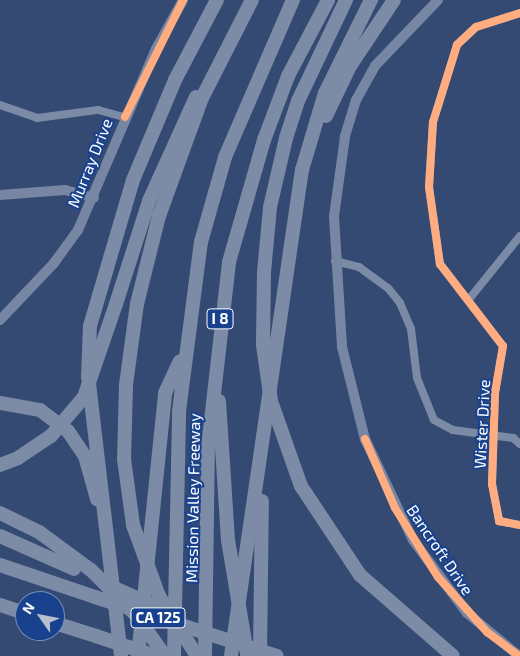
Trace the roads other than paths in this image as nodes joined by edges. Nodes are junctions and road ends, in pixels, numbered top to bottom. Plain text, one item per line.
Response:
1 (183, 0) edge
2 (217, 0) edge
3 (252, 0) edge
4 (293, 0) edge
5 (328, 0) edge
6 (346, 0) edge
7 (371, 0) edge
8 (394, 0) edge
9 (438, 0) edge
10 (520, 13) edge
11 (223, 54) junction
12 (0, 105) edge
13 (125, 116) junction
14 (0, 195) edge
15 (94, 198) junction
16 (298, 215) junction
17 (520, 236) edge
18 (335, 261) junction
19 (470, 298) junction
20 (0, 320) edge
21 (184, 351) junction
22 (216, 359) junction
23 (0, 402) edge
24 (268, 418) junction
25 (495, 434) junction
26 (520, 444) edge
27 (0, 466) edge
28 (0, 512) edge
29 (520, 526) edge
30 (0, 536) edge
31 (110, 546) junction
32 (0, 565) edge
33 (0, 605) edge
34 (15, 610) edge
35 (65, 626) edge
36 (222, 639) junction
37 (121, 656) edge
38 (138, 656) edge
39 (155, 656) edge
40 (165, 656) edge
41 (174, 656) edge
42 (198, 656) edge
43 (205, 656) edge
44 (231, 656) edge
45 (248, 656) edge
46 (260, 656) edge
47 (277, 656) edge
48 (453, 656) edge
49 (519, 656) edge

1 - 13 street, Murray Drive
2 - 31 highway
3 - 11 highway
4 - 21 highway, Mission Valley Freeway / I 8
5 - 22 highway, Mission Valley Freeway / I 8
6 - 48 highway, bridge
7 - 16 highway
8 - 16 highway
9 - 18 street, Bancroft Drive
10 - 19 street, Wister Drive
11 - 27 highway, bridge
11 - 42 highway, bridge
12 - 13 street
13 - 15 street, Murray Drive
14 - 15 street
15 - 20 street, Murray Drive
16 - 24 highway
17 - 19 street
18 - 25 street
18 - 49 street, Bancroft Drive
19 - 25 street, Wister Drive
21 - 38 highway
21 - 41 highway, Mission Valley Freeway / I 8
22 - 43 highway, Mission Valley Freeway / I 8
22 - 45 highway, bridge
23 - 31 highway
24 - 44 highway
24 - 46 highway
25 - 26 street, Wister Drive
25 - 29 street, Wister Drive
28 - 40 highway, bridge
30 - 36 highway, bridge
31 - 37 highway
32 - 36 highway, CA 125, bridge
33 - 34 highway
35 - 39 highway, CA 125, bridge
36 - 47 highway, CA 125, bridge

